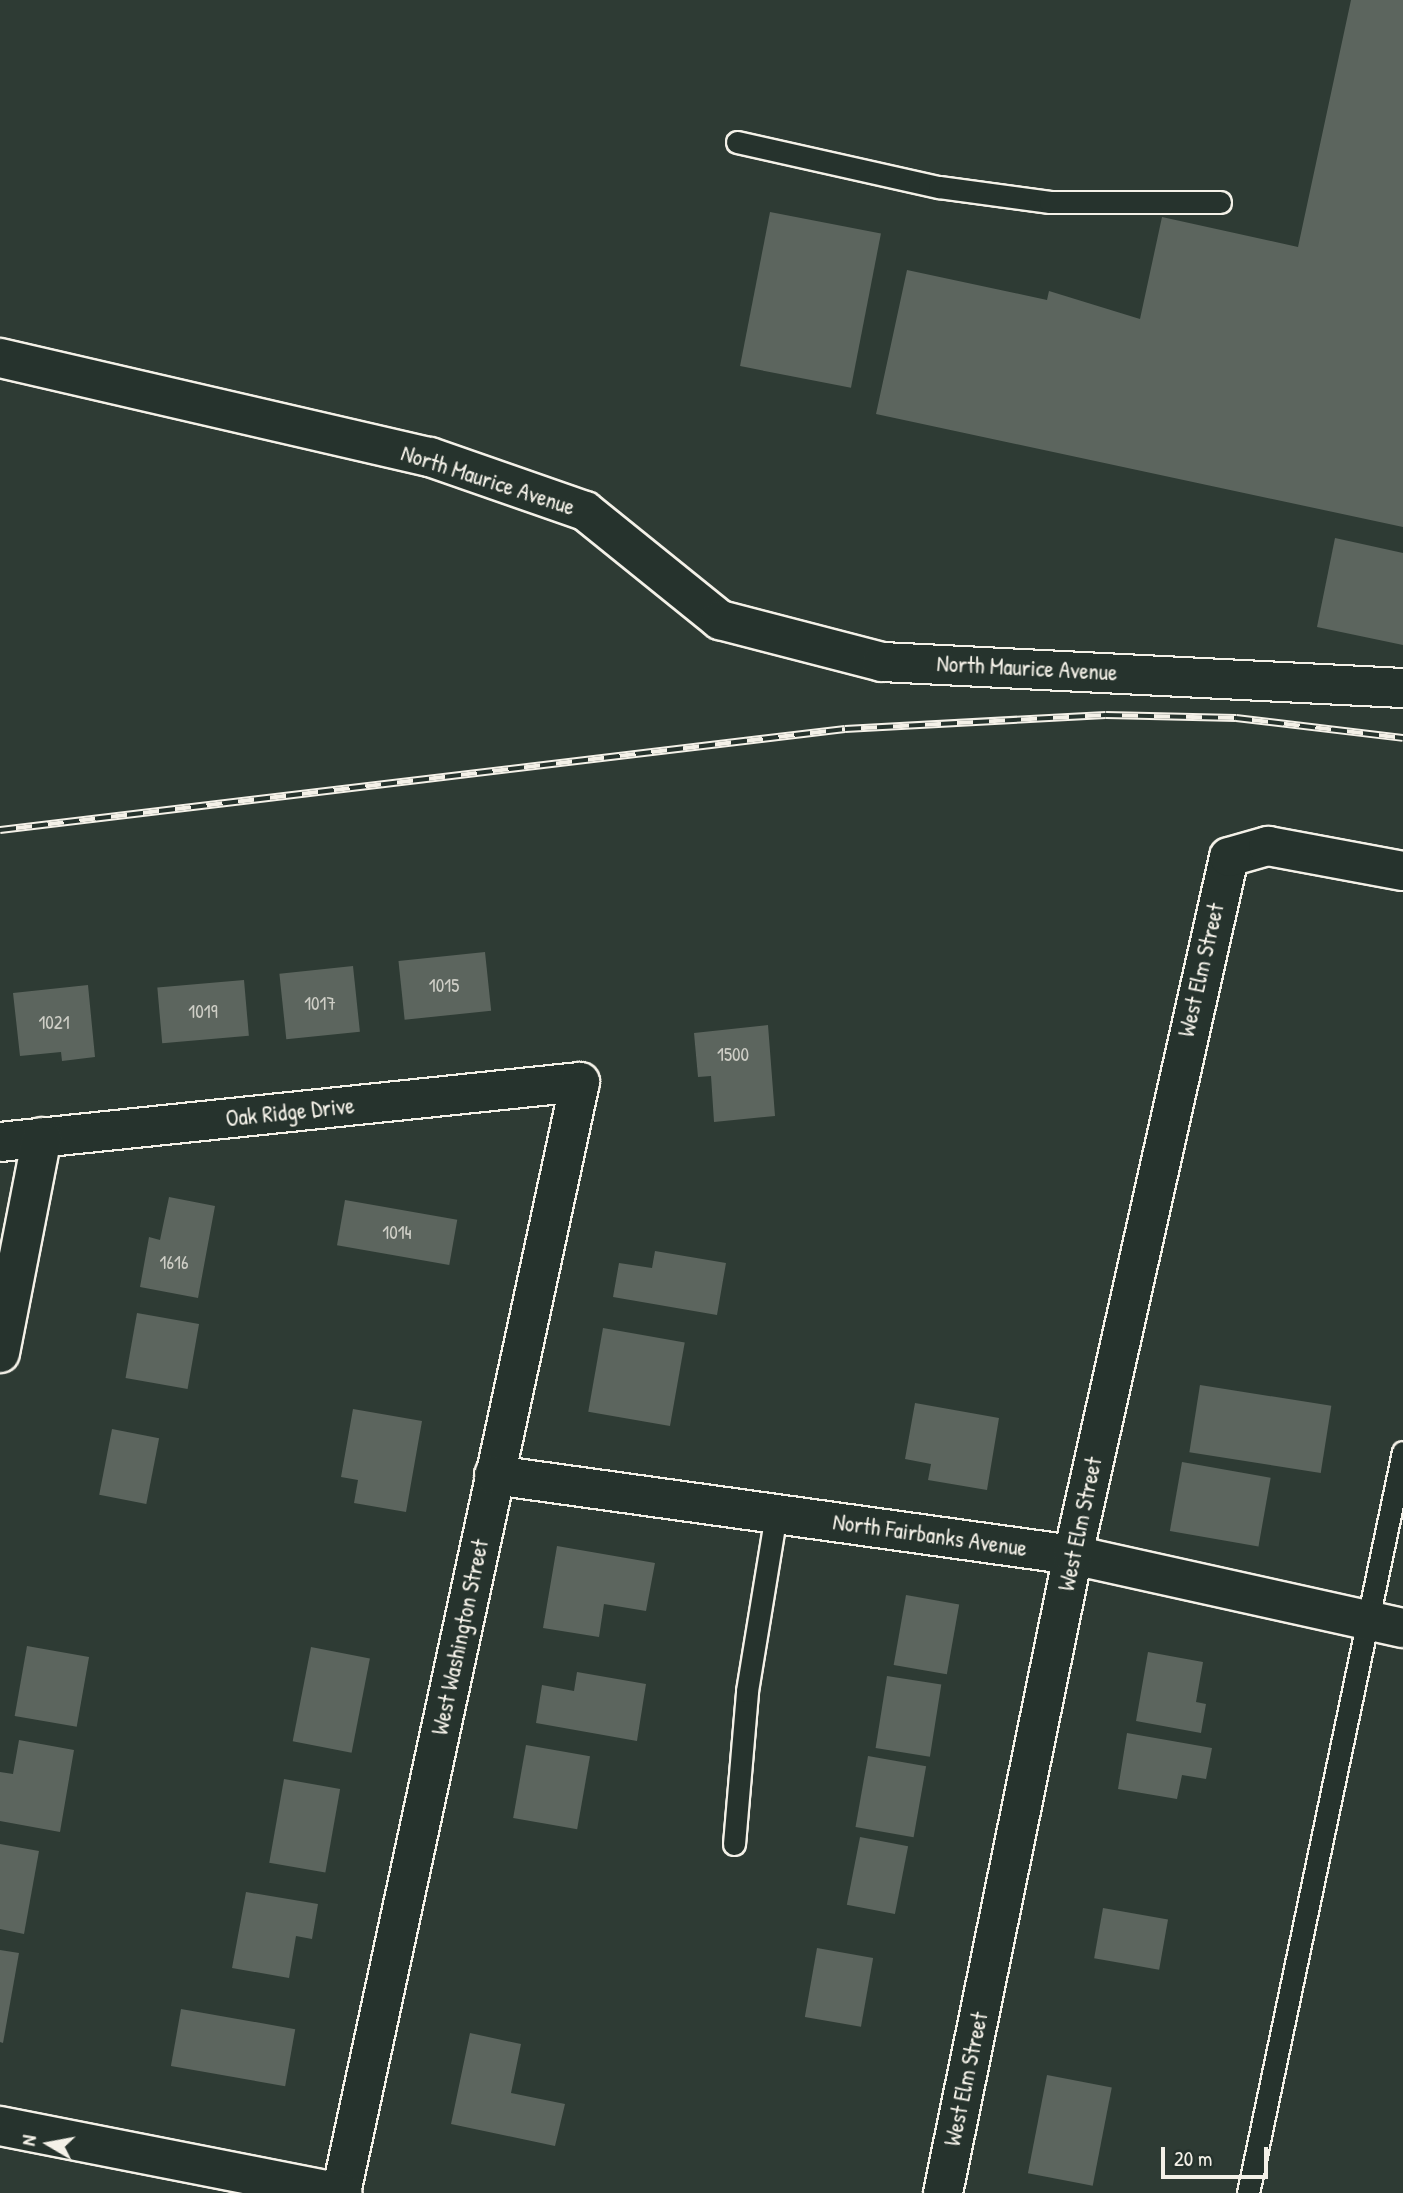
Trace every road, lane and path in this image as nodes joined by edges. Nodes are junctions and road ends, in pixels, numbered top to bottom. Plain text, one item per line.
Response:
1 (737, 142) dead end
2 (1220, 202) dead end
3 (0, 358) edge
4 (1403, 688) edge
5 (1403, 871) edge
6 (580, 1082) joint
7 (42, 1138) junction
8 (0, 1142) edge
9 (0, 1353) edge
10 (1403, 1452) edge
11 (494, 1475) junction
12 (776, 1514) junction
13 (1073, 1555) junction
14 (1385, 1624) edge
15 (734, 1844) dead end
16 (0, 2126) edge
17 (273, 2187) edge
18 (342, 2193) edge
19 (943, 2193) edge
20 (1248, 2193) edge

1 - 2 lane
3 - 4 street, North Maurice Avenue
5 - 13 street, West Elm Street
6 - 7 street, Oak Ridge Drive
6 - 11 street, West Washington Street
7 - 8 street, Oak Ridge Drive
7 - 9 street
10 - 14 lane
11 - 12 street, North Fairbanks Avenue
11 - 18 street, West Washington Street
12 - 13 street, North Fairbanks Avenue
12 - 15 lane
13 - 14 street, North Fairbanks Avenue
13 - 19 street, West Elm Street
14 - 20 lane
16 - 17 street
17 - 18 street

